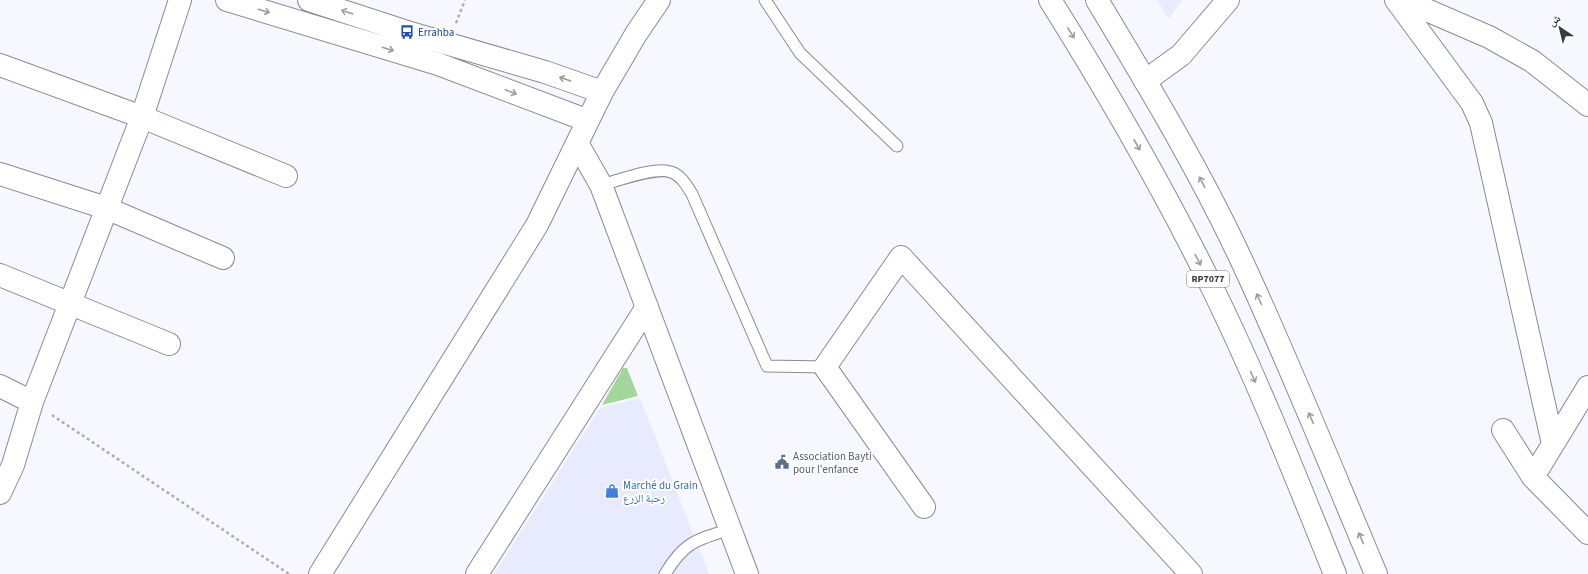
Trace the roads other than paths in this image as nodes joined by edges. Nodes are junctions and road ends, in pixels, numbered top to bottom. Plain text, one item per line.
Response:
1 (180, 0) edge
2 (226, 0) edge
3 (308, 0) edge
4 (659, 0) edge
5 (765, 0) edge
6 (1050, 0) edge
7 (1097, 0) edge
8 (1228, 0) edge
9 (1396, 0) edge
10 (1408, 0) edge
11 (0, 65) edge
12 (1145, 81) junction
13 (602, 92) junction
14 (1588, 105) edge
15 (142, 117) junction
16 (586, 120) junction
17 (577, 143) junction
18 (897, 146) dead end
19 (0, 174) edge
20 (286, 176) dead end
21 (601, 185) junction
22 (106, 208) junction
23 (223, 258) dead end
24 (0, 275) edge
25 (70, 303) junction
26 (648, 307) junction
27 (169, 344) dead end
28 (825, 367) junction
29 (0, 386) edge
30 (1588, 387) edge
31 (32, 402) junction
32 (1503, 430) dead end
33 (1553, 444) junction
34 (1533, 477) junction
35 (0, 493) edge
36 (924, 507) dead end
37 (731, 529) junction
38 (1588, 533) edge
39 (320, 574) edge
40 (477, 574) edge
41 (665, 574) edge
42 (747, 574) edge
43 (1191, 574) edge
44 (1335, 574) edge
45 (1376, 574) edge

1 - 15 street
2 -> 16 street
13 -> 3 street
4 - 13 street
5 - 18 lane
6 -> 44 street, RP7077
7 - 12 street, RP7077
8 - 12 street
9 - 33 street
10 - 14 street
11 - 15 street
45 -> 12 street, RP7077
13 - 16 street
15 - 20 street
15 - 22 street
16 - 17 street
17 - 21 street
17 - 39 street
19 - 22 street
21 - 26 street
21 - 28 lane
22 - 23 street
22 - 25 street
24 - 25 street
25 - 27 street
25 - 31 street
26 - 37 street
26 - 40 street
28 - 36 street
28 - 43 street
29 - 31 street
30 - 33 street
31 - 35 street
32 - 34 street
33 - 34 street
34 - 38 street
37 - 41 lane
37 - 42 street

